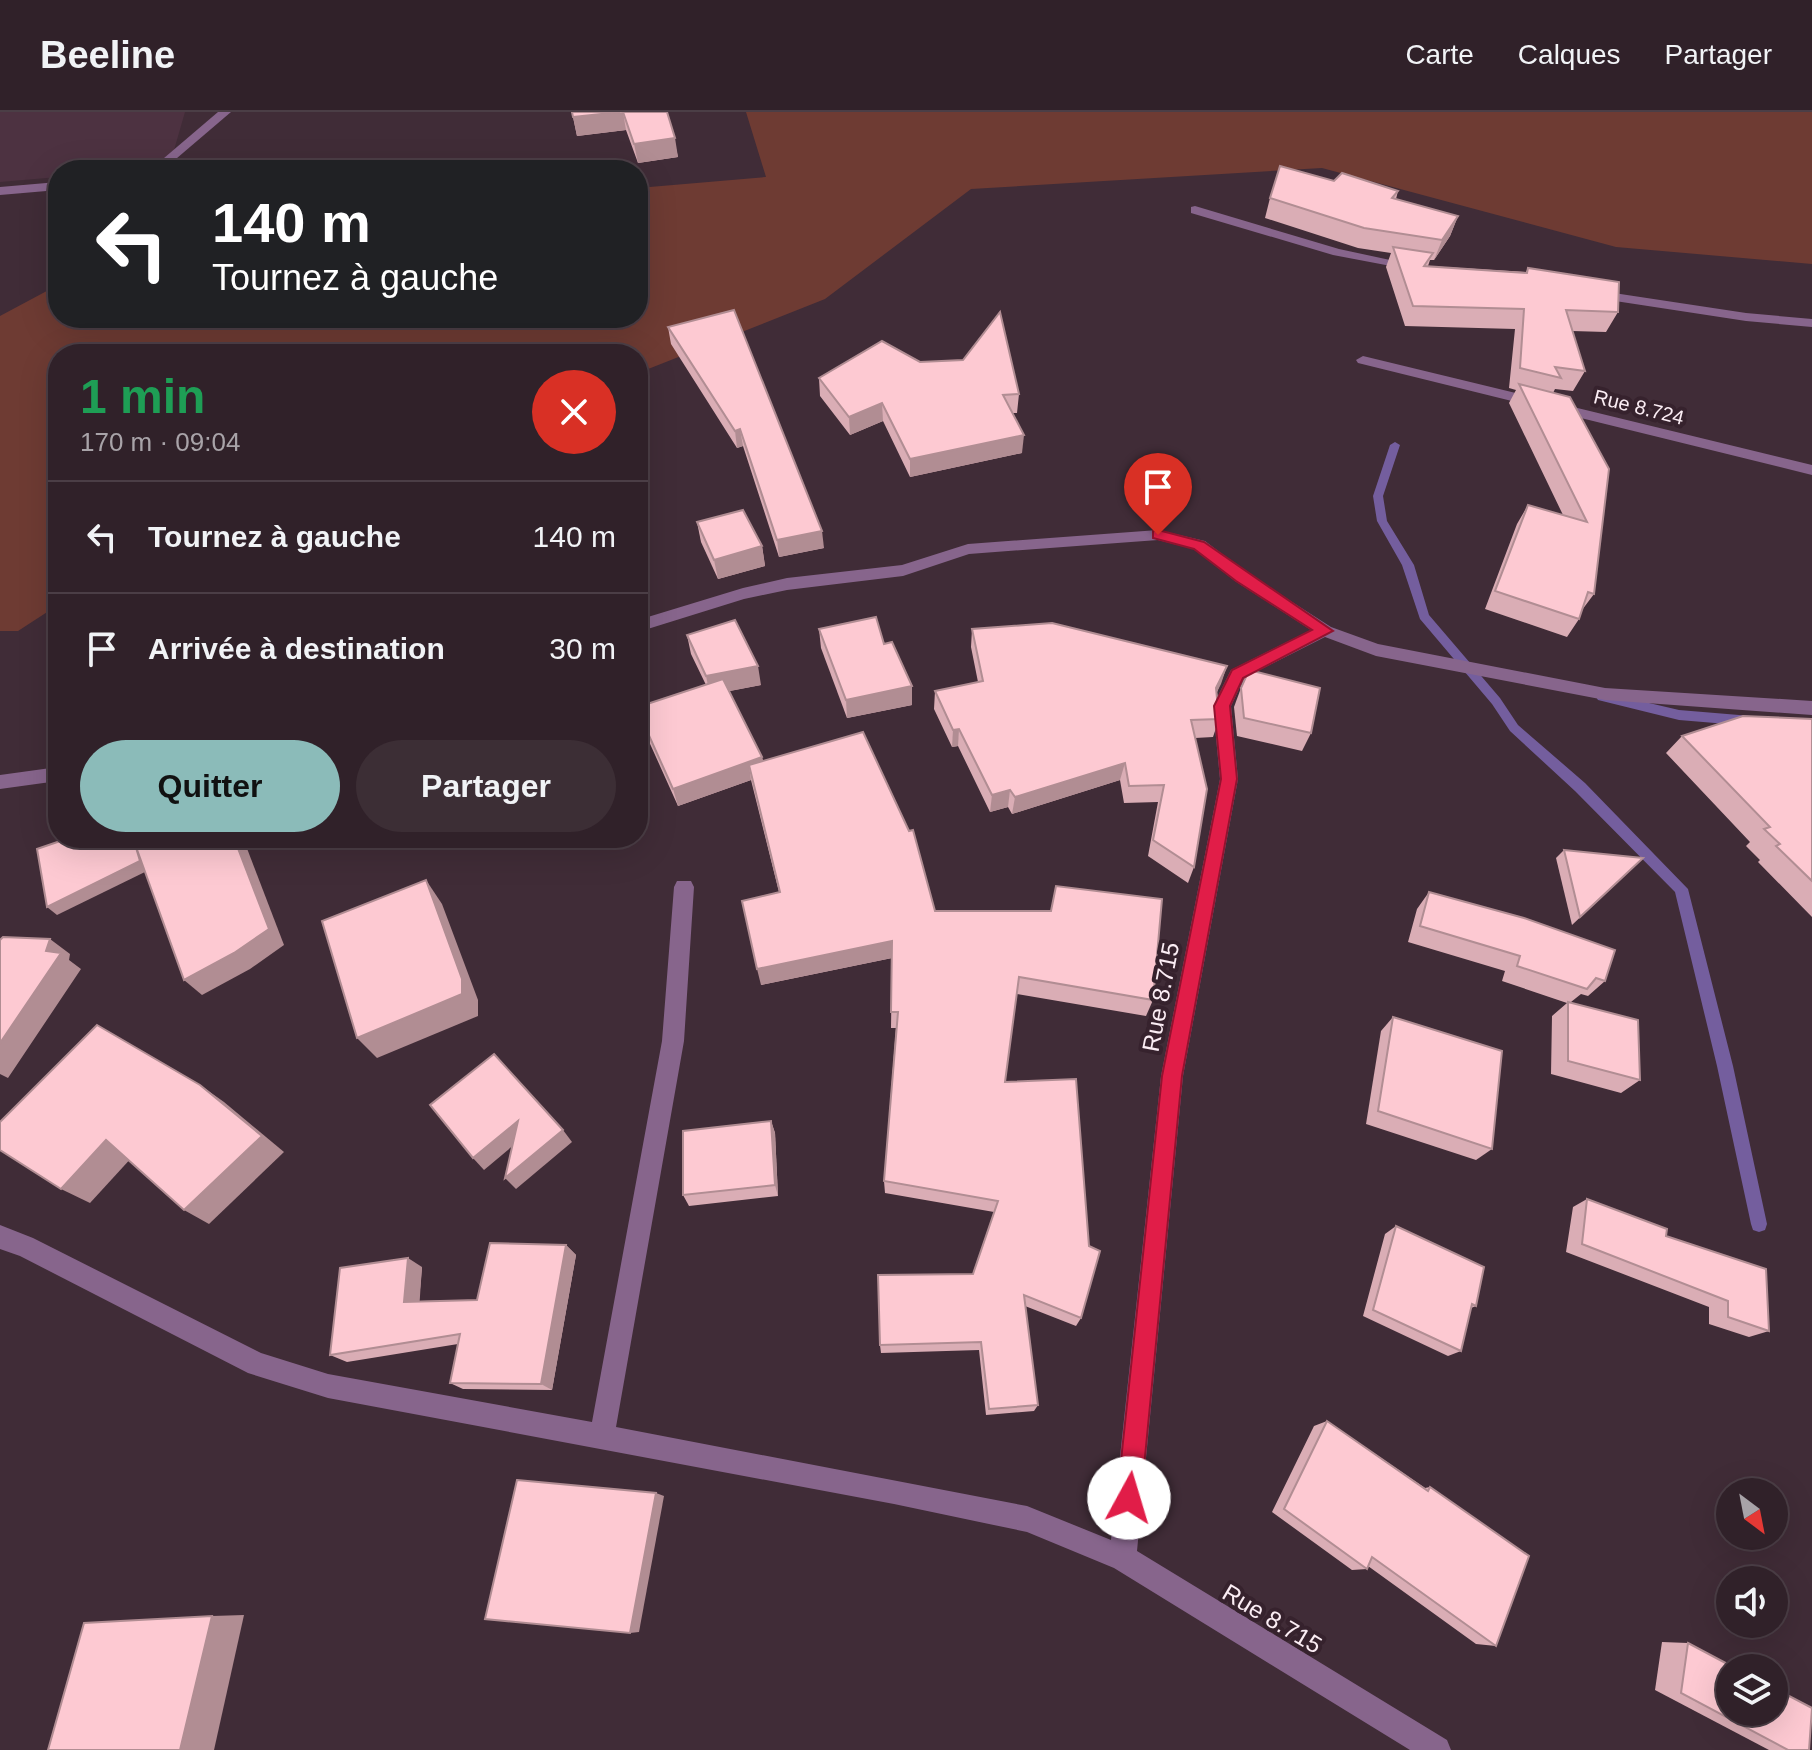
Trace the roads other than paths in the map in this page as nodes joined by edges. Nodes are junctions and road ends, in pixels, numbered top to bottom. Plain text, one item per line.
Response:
1 (225, 112) edge
2 (168, 160) edge
3 (48, 187) edge
4 (0, 191) edge
5 (1195, 210) dead end
6 (1422, 267) edge
7 (1573, 291) edge
8 (1812, 323) edge
9 (1363, 360) dead end
10 (1812, 470) edge
11 (648, 623) edge
12 (1325, 631) junction
13 (1812, 708) edge
14 (48, 775) edge
15 (0, 782) edge
16 (684, 887) dead end
17 (0, 1237) edge
18 (602, 1436) junction
19 (1123, 1558) junction
20 (1437, 1750) edge

1 - 2 street
3 - 4 street
5 - 6 street
7 - 8 street
9 - 10 street, Rue 8.724
11 - 12 street
12 - 13 street
12 - 19 street, Rue 8.715
14 - 15 street
16 - 18 street
17 - 18 street
18 - 19 street
19 - 20 street, Rue 8.715

